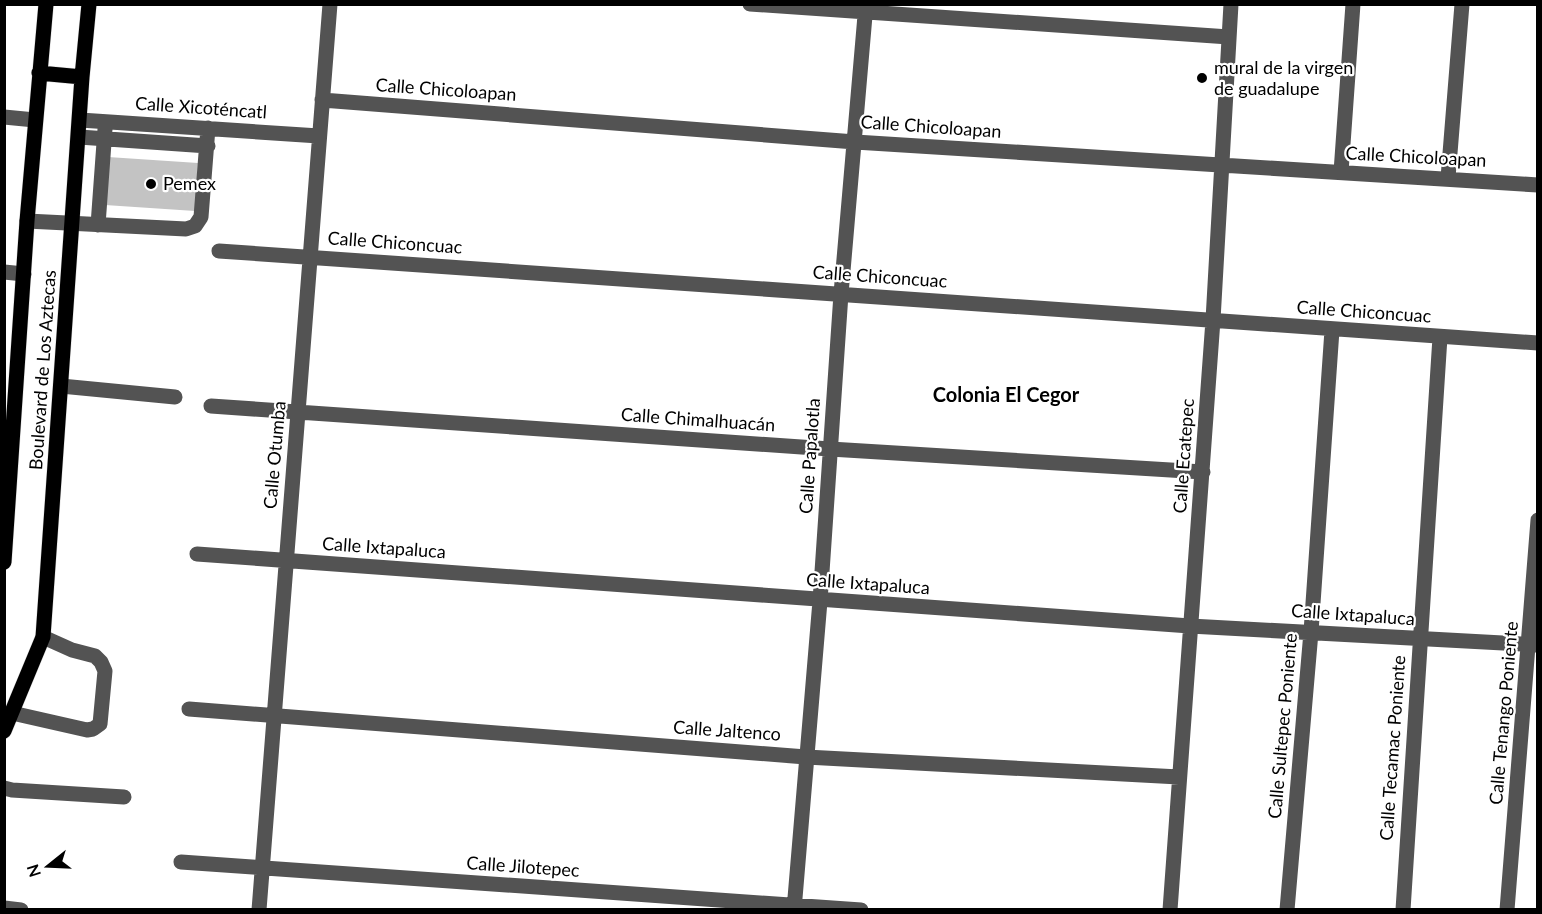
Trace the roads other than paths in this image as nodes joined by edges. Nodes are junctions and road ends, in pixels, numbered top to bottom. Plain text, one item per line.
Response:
1 (46, 4) edge
2 (89, 4) edge
3 (330, 4) edge
4 (750, 4) edge
5 (1231, 4) edge
6 (1353, 4) edge
7 (1462, 4) edge
8 (866, 8) edge
9 (1229, 37) junction
10 (39, 73) junction
11 (82, 77) junction
12 (322, 100) junction
13 (4, 117) edge
14 (35, 120) junction
15 (80, 120) junction
16 (106, 122) junction
17 (208, 128) junction
18 (319, 136) junction
19 (79, 137) junction
20 (105, 138) junction
21 (855, 142) junction
22 (208, 146) junction
23 (1221, 165) junction
24 (1341, 172) junction
25 (1448, 178) junction
26 (1538, 185) edge
27 (27, 221) junction
28 (73, 224) junction
29 (98, 225) junction
30 (219, 251) dead end
31 (310, 257) junction
32 (4, 272) edge
33 (24, 274) junction
34 (841, 294) junction
35 (1213, 320) junction
36 (1332, 330) junction
37 (1440, 337) junction
38 (1538, 343) edge
39 (61, 386) junction
40 (175, 397) dead end
41 (211, 406) dead end
42 (298, 412) junction
43 (10, 425) edge
44 (830, 449) junction
45 (1203, 472) junction
46 (1538, 520) edge
47 (196, 554) dead end
48 (285, 560) junction
49 (4, 562) edge
50 (820, 601) junction
51 (1190, 626) junction
52 (1311, 632) junction
53 (43, 636) junction
54 (1419, 639) junction
55 (1533, 645) edge
56 (189, 709) dead end
57 (12, 713) junction
58 (273, 715) junction
59 (4, 731) edge
60 (806, 757) junction
61 (1179, 777) junction
62 (4, 788) edge
63 (124, 797) dead end
64 (181, 862) dead end
65 (262, 868) junction
66 (794, 907) edge
67 (4, 908) edge
68 (21, 909) edge
69 (259, 909) edge
70 (861, 909) edge
71 (1170, 909) edge
72 (1287, 909) edge
73 (1403, 909) edge
74 (1507, 909) edge

1 - 10 main road, Boulevard de Los Aztecas
2 - 11 main road, Boulevard de Los Aztecas
3 - 12 street, Calle Otumba
4 - 8 street
5 - 9 street, Calle Ecatepec
6 - 24 street
7 - 25 street
8 - 9 street
8 - 21 street, Calle Papalotla
9 - 23 street, Calle Ecatepec
10 - 11 main road
10 - 14 main road, Boulevard de Los Aztecas
11 - 15 main road, Boulevard de Los Aztecas
12 - 18 street, Calle Otumba
12 - 21 street, Calle Chicoloapan
13 - 14 street
14 - 27 main road, Boulevard de Los Aztecas
15 - 16 street, Calle Xicoténcatl
15 - 19 main road, Boulevard de Los Aztecas
16 - 17 street, Calle Xicoténcatl
16 - 20 street
17 - 18 street, Calle Xicoténcatl
17 - 22 street
18 - 31 street, Calle Otumba
19 - 20 street
19 - 28 main road, Boulevard de Los Aztecas
20 - 22 street
20 - 29 street
21 - 23 street, Calle Chicoloapan
21 - 34 street, Calle Papalotla
22 - 29 street
23 - 24 street, Calle Chicoloapan
23 - 35 street, Calle Ecatepec
24 - 25 street, Calle Chicoloapan
25 - 26 street, Calle Chicoloapan
27 - 28 street
27 - 33 main road, Boulevard de Los Aztecas
28 - 29 street
28 - 39 main road, Boulevard de Los Aztecas
30 - 31 street, Calle Chiconcuac
31 - 34 street, Calle Chiconcuac
31 - 42 street, Calle Otumba
32 - 33 street
33 - 43 main road, Boulevard de Los Aztecas
34 - 35 street, Calle Chiconcuac
34 - 44 street, Calle Papalotla
35 - 36 street, Calle Chiconcuac
35 - 45 street, Calle Ecatepec
36 - 37 street, Calle Chiconcuac
36 - 52 street, Calle Sultepec Poniente
37 - 38 street, Calle Chiconcuac
37 - 54 street, Calle Tecamac Poniente
39 - 40 street
39 - 53 main road, Boulevard de Los Aztecas
41 - 42 street, Calle Chimalhuacán
42 - 44 street, Calle Chimalhuacán
42 - 48 street, Calle Otumba
43 - 49 main road, Boulevard de Los Aztecas
44 - 45 street, Calle Chimalhuacán
44 - 50 street, Calle Papalotla
45 - 51 street, Calle Ecatepec
46 - 55 street, Calle Tenango Poniente
47 - 48 street, Calle Ixtapaluca
48 - 50 street, Calle Ixtapaluca
48 - 58 street, Calle Otumba
50 - 51 street, Calle Ixtapaluca
50 - 60 street, Calle Papalotla
51 - 52 street, Calle Ixtapaluca
51 - 61 street, Calle Ecatepec
52 - 54 street, Calle Ixtapaluca
52 - 72 street, Calle Sultepec Poniente
53 - 57 main road, Boulevard de Los Aztecas
53 - 57 street
54 - 55 street, Calle Ixtapaluca
54 - 73 street, Calle Tecamac Poniente
55 - 74 street, Calle Tenango Poniente
56 - 58 street, Calle Jaltenco
57 - 59 main road, Boulevard de Los Aztecas
58 - 60 street, Calle Jaltenco
58 - 65 street, Calle Otumba
60 - 61 street, Calle Jaltenco
60 - 66 street, Calle Papalotla
61 - 71 street, Calle Ecatepec
62 - 63 street
64 - 65 street, Calle Jilotepec
65 - 66 street, Calle Jilotepec
65 - 69 street, Calle Otumba
66 - 70 street, Calle Jilotepec
67 - 68 street

